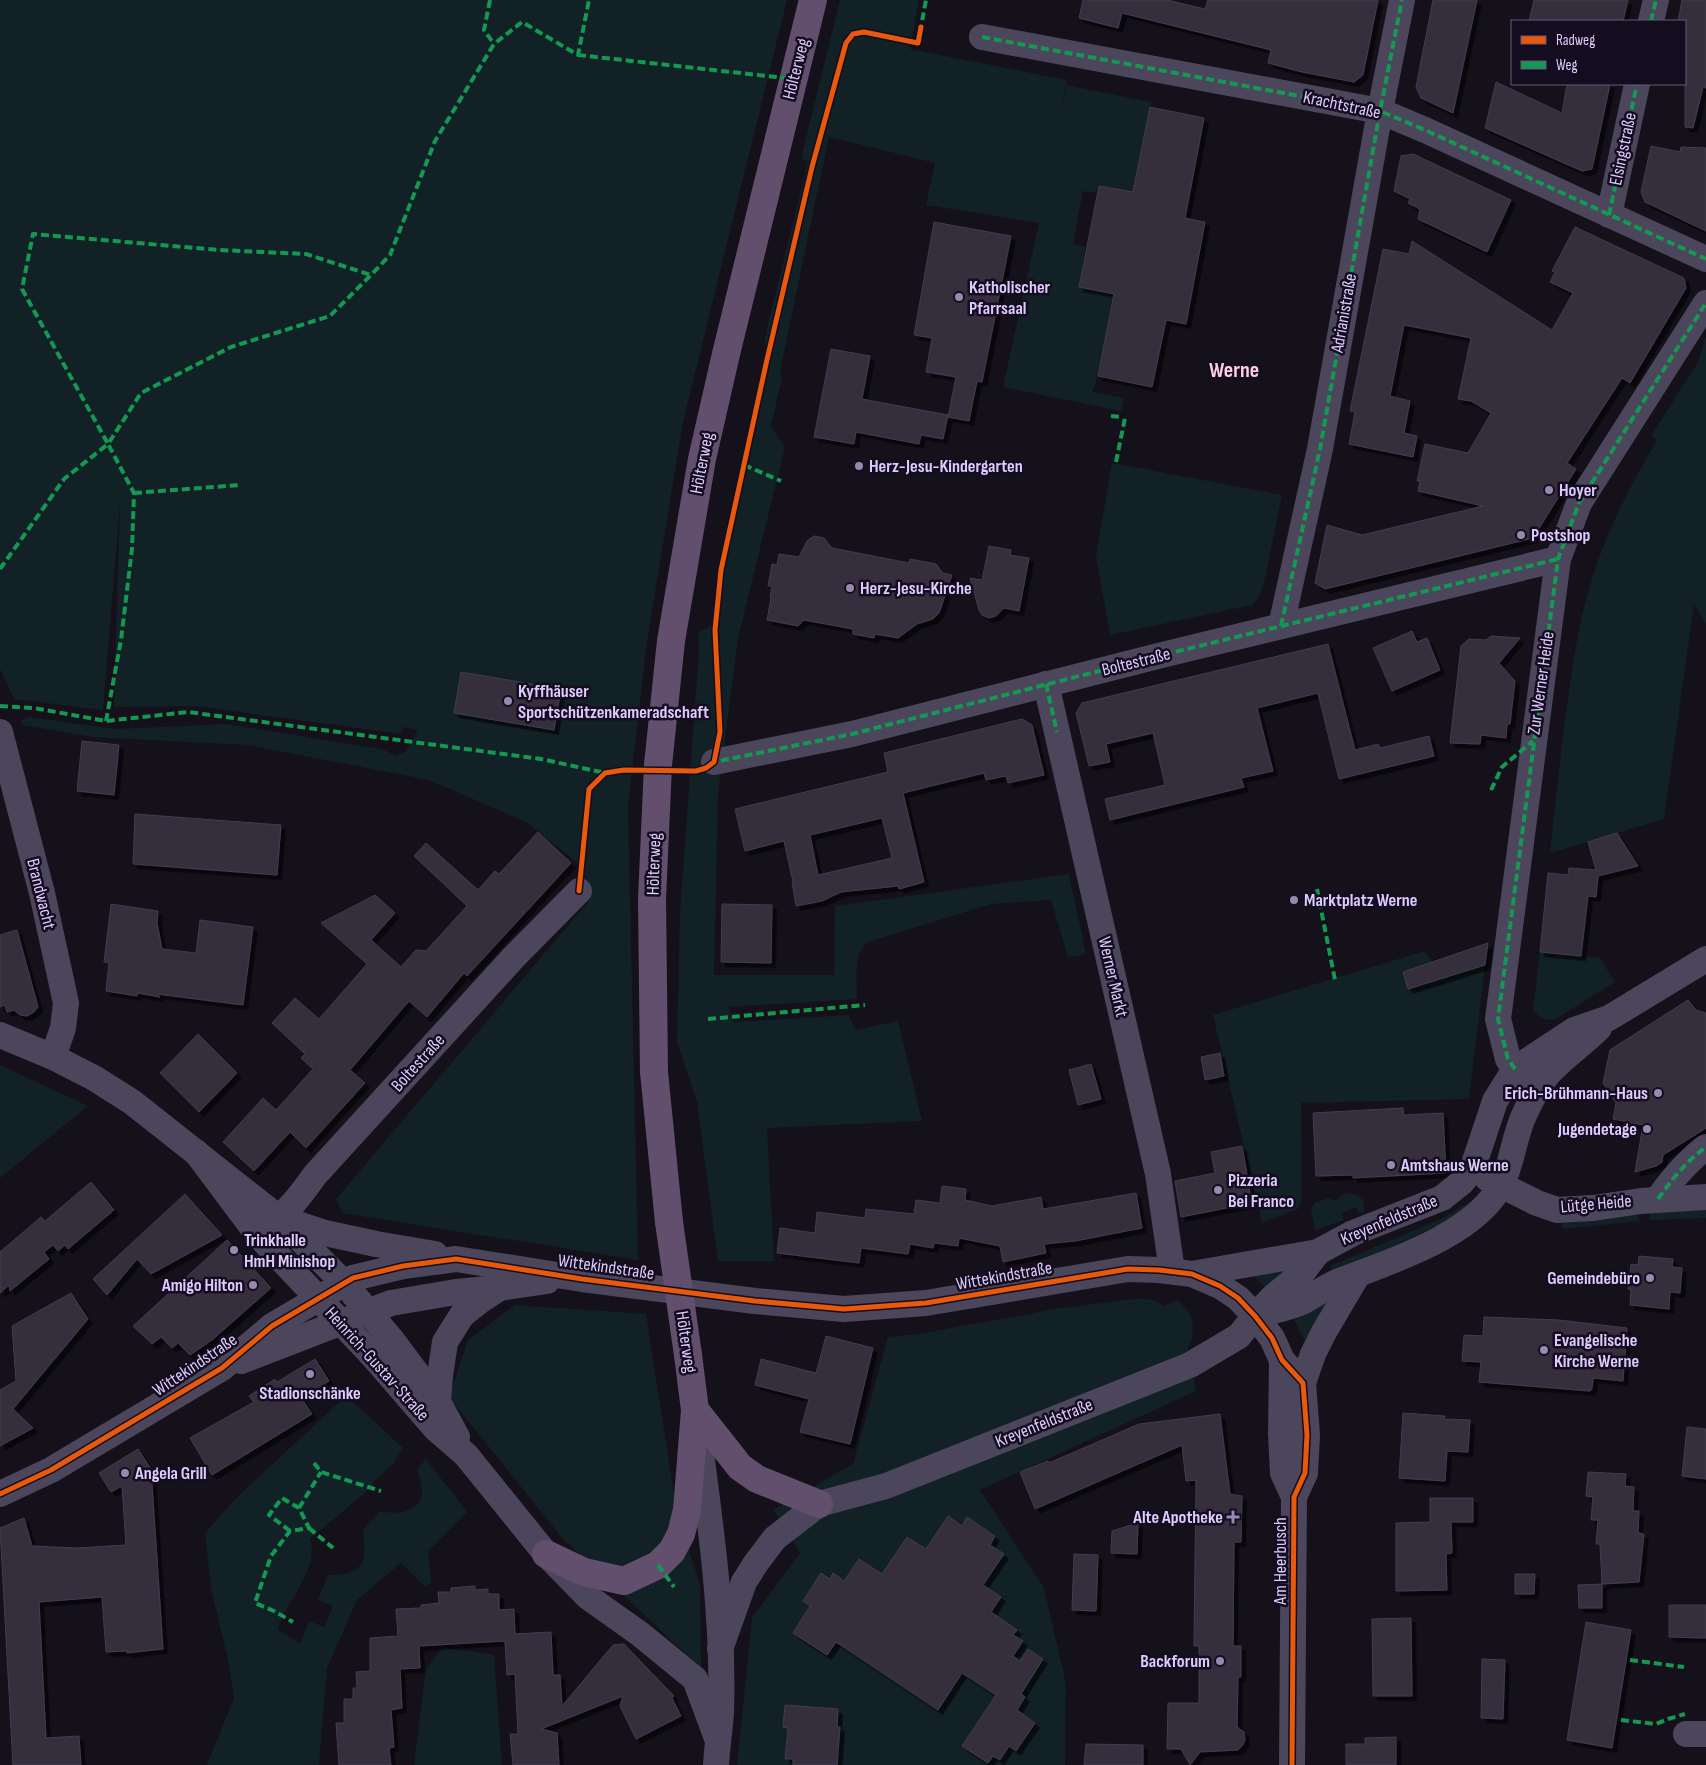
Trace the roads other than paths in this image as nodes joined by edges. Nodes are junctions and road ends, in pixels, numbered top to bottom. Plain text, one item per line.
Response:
1 (813, 0) edge
2 (1402, 0) edge
3 (1656, 0) edge
4 (1651, 20) edge
5 (982, 37) dead end
6 (1637, 85) edge
7 (1380, 111) junction
8 (1608, 215) junction
9 (1706, 260) edge
10 (1706, 303) edge
11 (1558, 559) junction
12 (1282, 626) junction
13 (1046, 684) junction
14 (0, 732) edge
15 (714, 762) dead end
16 (579, 891) dead end
17 (1706, 959) edge
18 (1609, 1018) junction
19 (0, 1035) edge
20 (53, 1057) junction
21 (1515, 1069) junction
22 (1541, 1085) junction
23 (1706, 1147) edge
24 (196, 1152) junction
25 (1472, 1170) junction
26 (1501, 1185) junction
27 (1706, 1197) edge
28 (1658, 1199) junction
29 (280, 1218) junction
30 (258, 1235) junction
31 (1318, 1252) junction
32 (456, 1259) junction
33 (1182, 1272) junction
34 (1357, 1276) junction
35 (574, 1278) junction
36 (344, 1283) junction
37 (499, 1288) junction
38 (317, 1299) junction
39 (368, 1312) junction
40 (1255, 1316) junction
41 (340, 1322) junction
42 (1282, 1360) junction
43 (222, 1368) junction
44 (1303, 1383) junction
45 (438, 1402) junction
46 (695, 1410) junction
47 (466, 1455) junction
48 (0, 1494) edge
49 (1294, 1497) junction
50 (819, 1504) junction
51 (546, 1554) junction
52 (720, 1649) junction
53 (717, 1753) edge
54 (1292, 1765) edge

1 - 46 main road, Hölterweg, bridge
2 - 7 street, Adrianistraße
3 - 4 street
5 - 7 street, Krachtstraße
6 - 8 street, Elsingstraße
7 - 8 street, Krachtstraße
7 - 12 street, Adrianistraße
8 - 9 street, Krachtstraße
10 - 11 street, Zur Werner Heide
11 - 12 street, Boltestraße
11 - 21 street, Zur Werner Heide
12 - 13 street, Boltestraße
13 - 15 street, Boltestraße
13 - 33 street, Werner Markt
14 - 20 street, Brandwacht
16 - 29 street, Boltestraße
17 - 18 street, Kreyenfeldstraße
18 - 21 street, Kreyenfeldstraße
18 - 22 street, Kreyenfeldstraße
19 - 20 street, Heinrich-Gustav-Straße
20 - 24 street, Heinrich-Gustav-Straße
21 - 22 street
21 - 25 street, Kreyenfeldstraße
22 - 26 street, Kreyenfeldstraße
23 - 28 street
24 - 29 street, Heinrich-Gustav-Straße
24 - 30 street, Heinrich-Gustav-Straße
25 - 26 street, Lütge Heide
25 - 31 street, Kreyenfeldstraße
26 - 28 street, Lütge Heide
26 - 34 street, Kreyenfeldstraße
27 - 28 street, Lütge Heide
29 - 30 street, Boltestraße
29 - 32 street, Heinrich-Gustav-Straße
29 - 36 street, Heinrich-Gustav-Straße
30 - 38 street, Heinrich-Gustav-Straße
31 - 33 street, Kreyenfeldstraße
31 - 40 street, Kreyenfeldstraße
32 - 35 street, Wittekindstraße
32 - 36 street, Wittekindstraße
33 - 35 street, Wittekindstraße
33 - 40 street, Wittekindstraße
34 - 40 street, Kreyenfeldstraße
34 - 44 street
35 - 37 street, Wittekindstraße
36 - 38 street, Wittekindstraße
36 - 39 street, Heinrich-Gustav-Straße
37 - 39 street, Wittekindstraße
37 - 45 street, Wittekindstraße
38 - 41 street, Heinrich-Gustav-Straße
38 - 43 street, Wittekindstraße
39 - 41 street, Wittekindstraße
39 - 45 street, Heinrich-Gustav-Straße
40 - 42 street, Am Heerbusch
40 - 50 street, Kreyenfeldstraße
41 - 43 street, Wittekindstraße
41 - 47 street, Heinrich-Gustav-Straße
42 - 44 street, Am Heerbusch
42 - 49 street, Am Heerbusch
43 - 48 street, Wittekindstraße
44 - 49 street, Am Heerbusch
45 - 47 street, Heinrich-Gustav-Straße
46 - 50 main road
46 - 51 main road
46 - 52 street, Hölterweg
47 - 51 street, Heinrich-Gustav-Straße
49 - 54 street, Am Heerbusch
50 - 52 street
51 - 53 street, Heinrich-Gustav-Straße
52 - 53 street, Hölterweg

